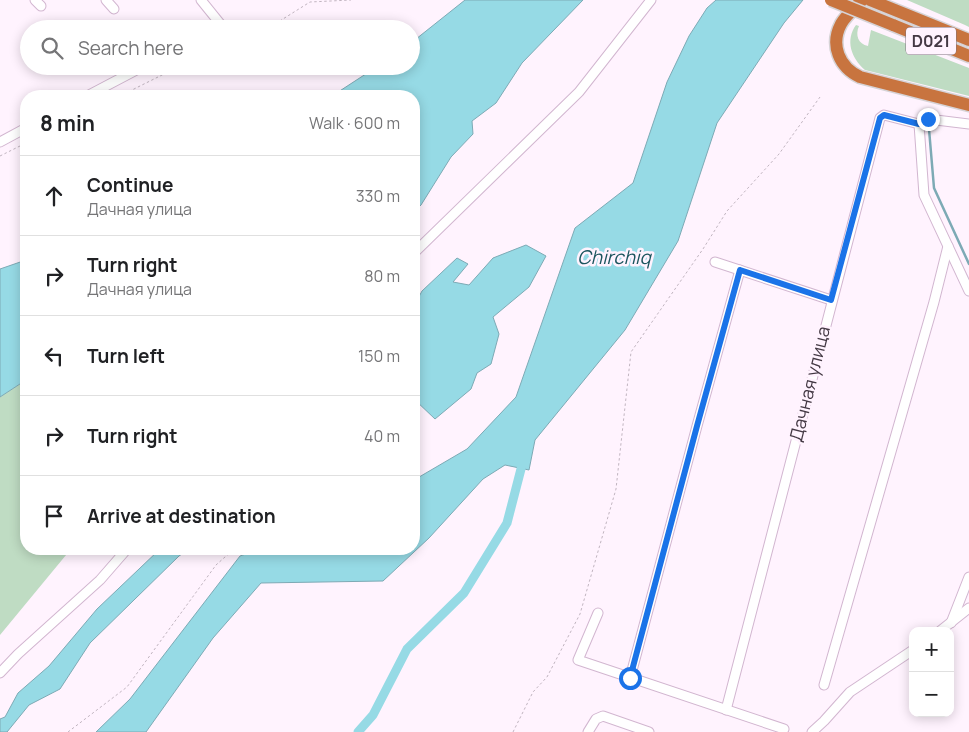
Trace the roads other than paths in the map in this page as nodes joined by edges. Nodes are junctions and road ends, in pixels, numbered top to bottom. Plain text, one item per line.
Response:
1 (106, 0) edge
2 (201, 0) edge
3 (651, 0) edge
4 (831, 0) edge
5 (862, 0) edge
6 (870, 0) edge
7 (114, 9) dead end
8 (214, 20) edge
9 (969, 40) edge
10 (969, 56) edge
11 (127, 75) edge
12 (98, 90) edge
13 (969, 105) edge
14 (919, 124) junction
15 (969, 124) edge
16 (20, 131) edge
17 (0, 142) edge
18 (948, 246) junction
19 (420, 247) edge
20 (715, 262) dead end
21 (740, 270) junction
22 (969, 291) edge
23 (831, 300) junction
24 (123, 555) edge
25 (969, 577) edge
26 (969, 608) edge
27 (598, 613) dead end
28 (951, 623) junction
29 (946, 627) edge
30 (909, 653) edge
31 (0, 673) edge
32 (630, 678) junction
33 (824, 685) dead end
34 (726, 710) junction
35 (784, 729) dead end
36 (588, 732) edge
37 (649, 732) edge
38 (812, 732) edge

1 - 7 street
2 - 8 street
3 - 19 street
4 - 10 highway, D021, bridge
5 - 13 highway
6 - 9 highway, D021
11 - 12 street
14 - 15 street
14 - 18 street
14 - 23 street, Дачная улица
16 - 17 street
18 - 22 street
18 - 33 street
20 - 21 street
21 - 23 street
21 - 32 street
23 - 34 street, Дачная улица
24 - 31 street
25 - 28 street
26 - 28 street
27 - 32 street
28 - 29 street
30 - 38 street
32 - 34 street
34 - 35 street
36 - 37 street

